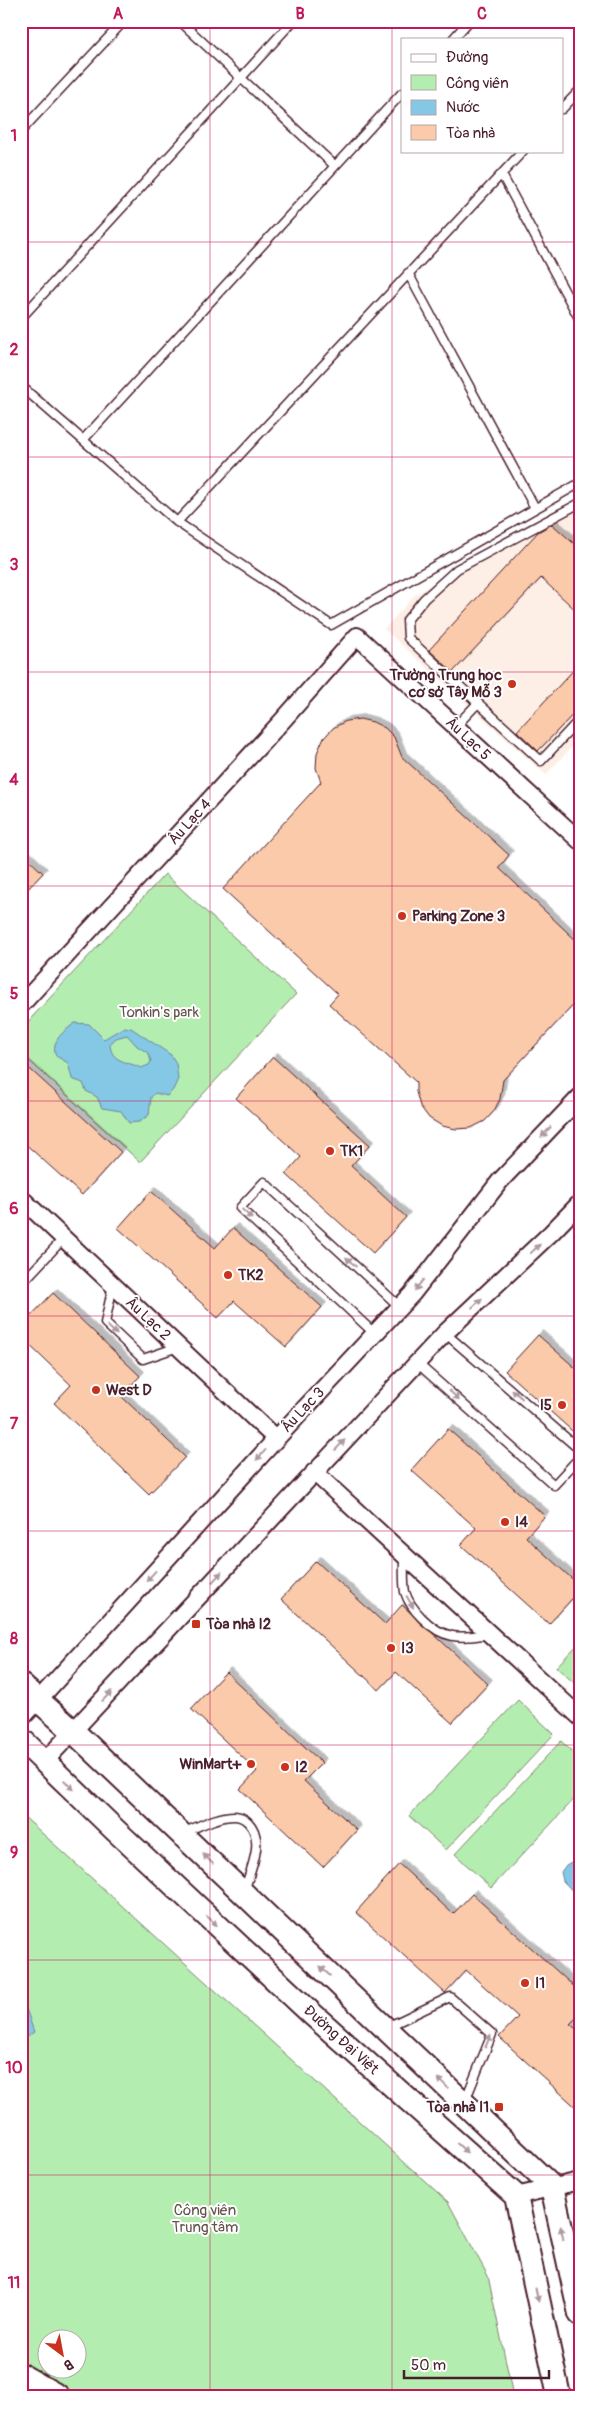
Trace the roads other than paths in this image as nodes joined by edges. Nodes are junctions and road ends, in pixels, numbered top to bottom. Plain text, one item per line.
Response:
1 (124, 21) edge
2 (180, 21) edge
3 (292, 21) edge
4 (469, 21) edge
5 (454, 38) edge
6 (241, 77) junction
7 (580, 90) edge
8 (401, 94) edge
9 (564, 107) edge
10 (21, 131) edge
11 (522, 152) edge
12 (334, 166) junction
13 (502, 175) junction
14 (408, 273) junction
15 (21, 318) edge
16 (580, 320) edge
17 (21, 386) edge
18 (83, 440) junction
19 (580, 483) edge
20 (580, 503) edge
21 (535, 508) junction
22 (177, 522) junction
23 (357, 636) joint
24 (478, 703) junction
25 (580, 719) edge
26 (455, 726) junction
27 (580, 841) edge
28 (21, 1005) edge
29 (580, 1097) edge
30 (21, 1198) edge
31 (580, 1203) edge
32 (64, 1238) junction
33 (21, 1284) edge
34 (113, 1285) junction
35 (400, 1307) junction
36 (445, 1333) junction
37 (374, 1334) junction
38 (178, 1347) junction
39 (417, 1363) junction
40 (276, 1439) junction
41 (580, 1450) edge
42 (580, 1457) edge
43 (314, 1472) junction
44 (404, 1555) junction
45 (490, 1634) junction
46 (21, 1685) edge
47 (38, 1700) junction
48 (580, 1717) edge
49 (21, 1719) edge
50 (73, 1732) junction
51 (21, 1740) edge
52 (45, 1761) junction
53 (181, 1833) junction
54 (244, 1893) junction
55 (385, 2028) junction
56 (464, 2103) junction
57 (580, 2181) edge
58 (552, 2187) junction
59 (516, 2196) junction
60 (580, 2314) edge
61 (21, 2375) edge
62 (58, 2396) edge
63 (558, 2396) edge

1 - 10 lane
2 - 6 lane
3 - 6 lane
4 - 5 lane
6 - 12 lane
6 - 15 lane
7 - 9 lane
8 - 12 lane
11 - 13 lane
12 - 18 lane
13 - 14 lane
13 - 16 lane
14 - 21 lane
14 - 22 lane
17 - 18 lane
18 - 22 lane
19 - 21 lane
20 - 24 lane
21 - 22 lane
23 - 26 street, Âu Lạc 5
23 - 28 street, Âu Lạc 4
24 - 25 lane
24 - 26 lane
26 - 27 street, Âu Lạc 5
29 -> 35 street, Âu Lạc 3
30 - 32 street, Âu Lạc 2
36 -> 31 street
32 - 33 lane
32 - 34 street, Âu Lạc 2
34 - 38 street, Âu Lạc 2
34 -> 38 lane
35 - 37 street, Âu Lạc 3
35 -> 37 lane
36 - 39 street
41 -> 36 lane
37 - 40 street, Âu Lạc 3
38 - 40 street, Âu Lạc 2
39 -> 42 lane
43 -> 39 street
40 -> 47 street, Âu Lạc 3
43 - 44 street
50 -> 43 street
44 - 45 street
44 -> 45 lane
45 - 48 street
46 - 47 street
47 - 49 street, Âu Lạc 3
47 - 50 street
50 - 52 street
50 - 53 street
51 - 52 street, Đường Đại Việt
52 -> 59 street, Đường Đại Việt
54 -> 53 street
53 - 54 lane
55 -> 54 street
56 -> 55 street
56 -> 55 lane
56 - 58 street
57 - 58 street
58 - 59 street
60 -> 58 street
59 -> 63 street
61 - 62 street

